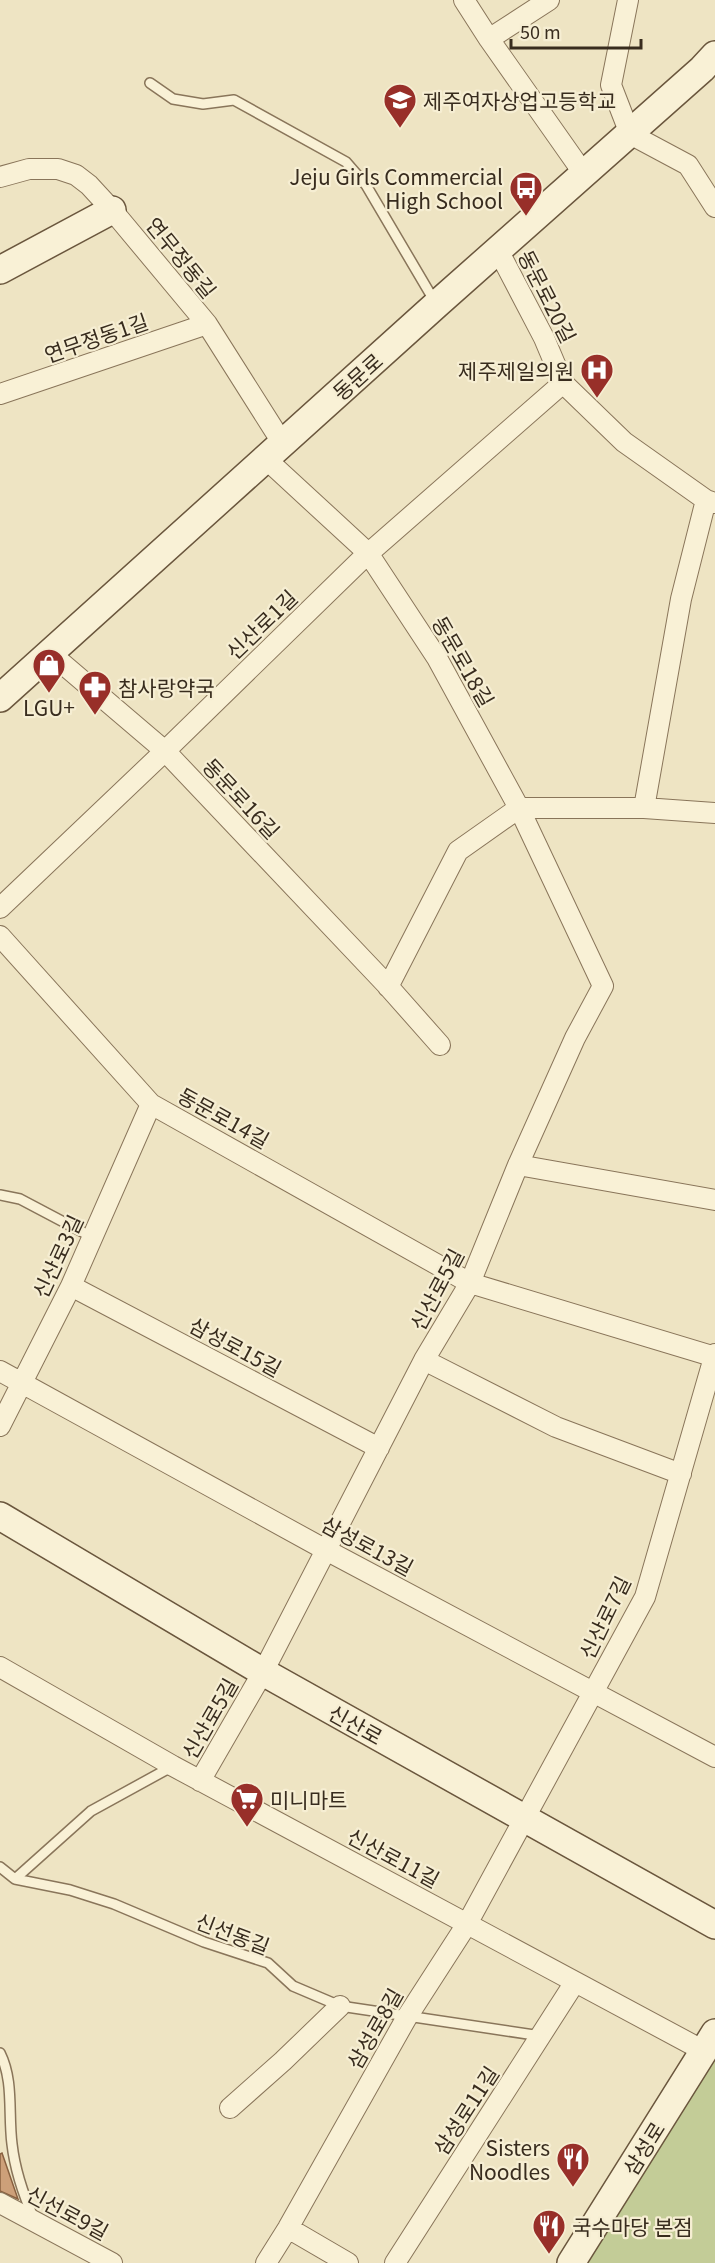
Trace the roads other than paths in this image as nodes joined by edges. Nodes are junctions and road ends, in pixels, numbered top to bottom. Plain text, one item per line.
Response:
1 (464, 0) edge
2 (549, 0) edge
3 (628, 0) edge
4 (489, 39) junction
5 (715, 55) edge
6 (150, 82) dead end
7 (630, 134) junction
8 (584, 174) junction
9 (0, 177) edge
10 (715, 207) edge
11 (112, 210) junction
12 (498, 250) junction
13 (1, 267) edge
14 (437, 304) junction
15 (207, 324) junction
16 (563, 383) junction
17 (0, 394) edge
18 (274, 452) junction
19 (711, 502) edge
20 (368, 553) junction
21 (50, 653) junction
22 (0, 698) edge
23 (165, 751) junction
24 (519, 808) junction
25 (644, 808) junction
26 (715, 813) edge
27 (0, 908) edge
28 (0, 936) edge
29 (388, 987) junction
30 (440, 1046) dead end
31 (152, 1104) junction
32 (518, 1165) junction
33 (0, 1195) edge
34 (715, 1200) edge
35 (92, 1237) junction
36 (470, 1283) junction
37 (71, 1286) junction
38 (715, 1356) edge
39 (424, 1360) junction
40 (0, 1371) edge
41 (21, 1382) junction
42 (0, 1426) edge
43 (379, 1448) junction
44 (681, 1474) junction
45 (0, 1516) edge
46 (326, 1550) junction
47 (0, 1667) edge
48 (263, 1672) junction
49 (593, 1692) junction
50 (715, 1757) edge
51 (173, 1766) junction
52 (200, 1781) junction
53 (523, 1818) junction
54 (0, 1868) edge
55 (15, 1879) junction
56 (467, 1924) junction
57 (715, 1925) edge
58 (575, 1982) junction
59 (340, 2006) junction
60 (407, 2017) junction
61 (541, 2036) junction
62 (709, 2042) edge
63 (0, 2053) edge
64 (230, 2108) dead end
65 (11, 2123) junction
66 (0, 2127) edge
67 (0, 2203) edge
68 (35, 2221) junction
69 (288, 2228) junction
70 (112, 2263) edge
71 (266, 2263) edge
72 (348, 2263) edge
73 (396, 2263) edge
74 (571, 2263) edge

1 - 4 street
2 - 4 street
3 - 7 street
4 - 8 street
5 - 7 main road, 동문로
6 - 14 lane
7 - 8 main road, 동문로
7 - 10 street
8 - 12 main road, 동문로
9 - 11 street, 연무정동길
11 - 13 main road
11 - 15 street, 연무정동길
12 - 14 main road, 동문로
12 - 16 street, 동문로20길
14 - 18 main road, 동문로
15 - 17 street, 연무정동1길
15 - 18 street, 연무정동길
16 - 19 street, 동문로20길
16 - 20 street, 신산로1길
18 - 20 street, 동문로18길
18 - 21 main road, 동문로
19 - 25 street
20 - 23 street, 신산로1길
20 - 24 street, 동문로18길
21 - 22 main road, 동문로
21 - 23 street, 동문로16길
23 - 27 street, 신산로1길
23 - 29 street, 동문로16길
24 - 25 street
24 - 29 street
24 - 32 street, 신산로5길
25 - 26 street
28 - 31 street, 동문로14길
29 - 30 street, 동문로16길
31 - 35 street, 신산로3길
31 - 36 street, 동문로14길
32 - 34 street
32 - 36 street, 신산로5길
33 - 35 lane
35 - 37 street, 신산로3길
36 - 38 street, 동문로14길
36 - 39 street, 신산로5길
37 - 41 street, 신산로3길
37 - 43 street, 삼성로15길
38 - 44 street, 신산로7길
39 - 43 street, 신산로5길
39 - 44 street
40 - 41 street, 삼성로13길
41 - 42 street, 신산로3길
41 - 46 street, 삼성로13길
43 - 46 street, 신산로5길
44 - 49 street, 신산로7길
45 - 48 main road, 신산로
46 - 48 street, 신산로5길
46 - 49 street, 삼성로13길
47 - 51 street, 신산로11길
48 - 52 street, 신산로5길
48 - 53 main road, 신산로
49 - 50 street, 삼성로13길
49 - 53 street, 신산로7길
51 - 52 street, 신산로11길
51 - 55 lane
52 - 56 street, 신산로11길
53 - 56 street, 삼성로8길
53 - 57 main road, 신산로
54 - 55 lane, 신선동길
55 - 59 lane, 신선동길
56 - 58 street, 신산로11길
56 - 60 street, 삼성로8길
58 - 61 street, 삼성로11길
58 - 62 street, 신산로11길
59 - 60 lane, 신선동길
59 - 64 street
60 - 61 lane, 신선동길
60 - 69 street, 삼성로8길
61 - 73 street, 삼성로11길
62 - 74 main road, 삼성로
63 - 65 lane
65 - 66 lane
65 - 68 lane
67 - 68 street, 신선로9길
68 - 70 street, 신선로9길
69 - 71 street, 삼성로8길
69 - 72 street

